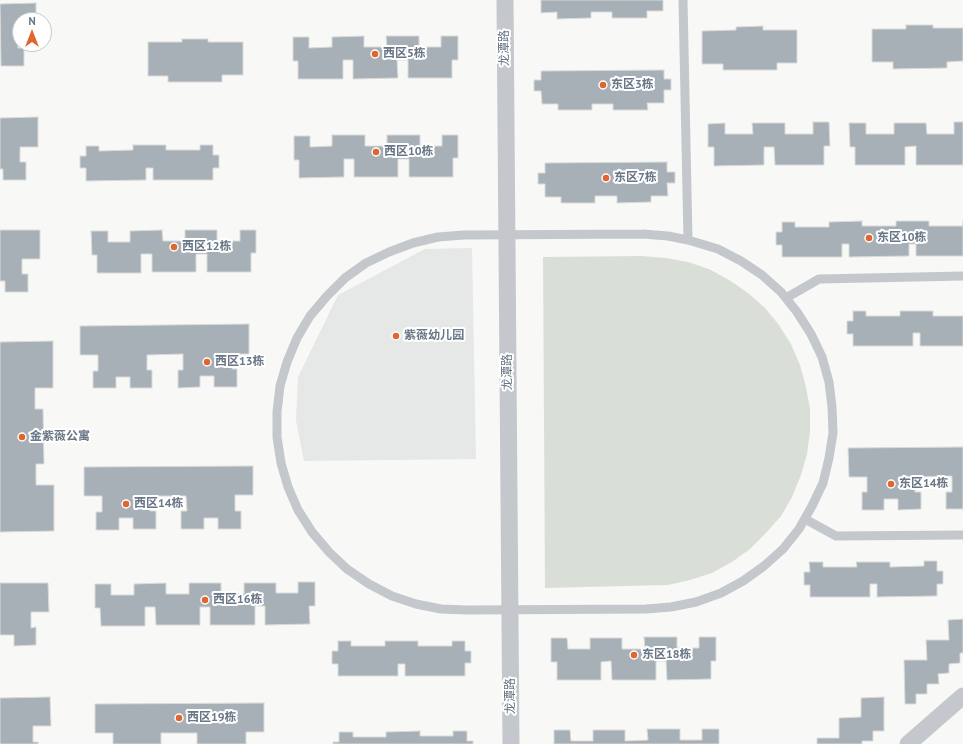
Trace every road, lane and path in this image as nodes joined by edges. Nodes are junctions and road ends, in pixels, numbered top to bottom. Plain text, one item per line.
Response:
1 (505, 0) edge
2 (683, 0) edge
3 (507, 235) junction
4 (688, 240) junction
5 (963, 276) edge
6 (786, 298) junction
7 (805, 519) junction
8 (963, 535) edge
9 (510, 610) junction
10 (963, 696) edge
11 (511, 744) edge
12 (908, 744) edge

1 - 3 street, 龙潭路
2 - 4 lane
3 - 4 lane
3 - 9 street, 龙潭路
3 - 9 lane
4 - 6 lane
5 - 6 lane
6 - 7 lane
7 - 8 lane
7 - 9 lane
9 - 11 street, 龙潭路
10 - 12 street

